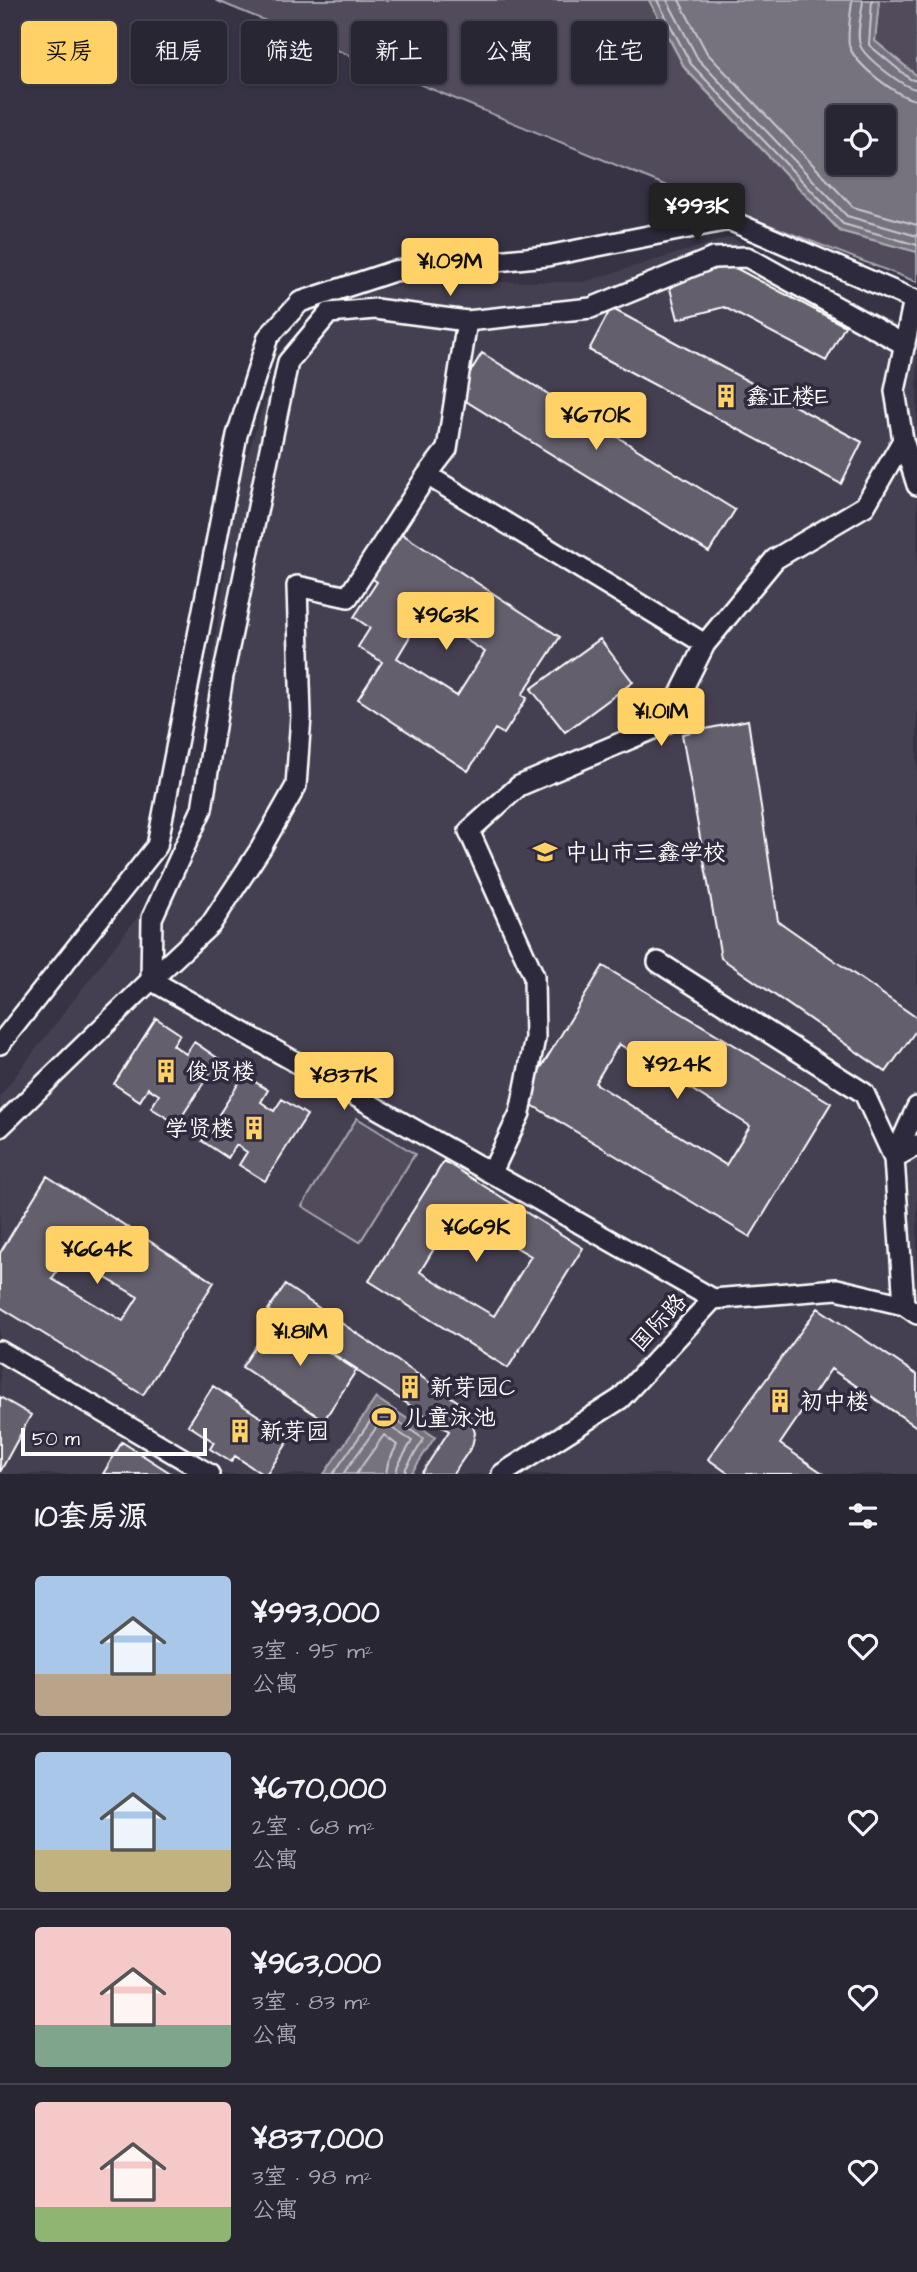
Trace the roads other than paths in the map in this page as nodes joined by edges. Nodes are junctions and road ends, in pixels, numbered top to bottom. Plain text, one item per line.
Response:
1 (915, 300) edge
2 (467, 321) junction
3 (905, 345) junction
4 (903, 440) junction
5 (427, 475) junction
6 (917, 485) edge
7 (705, 644) junction
8 (658, 962) dead end
9 (151, 980) junction
10 (0, 1044) edge
11 (917, 1107) edge
12 (0, 1127) edge
13 (917, 1145) edge
14 (894, 1158) junction
15 (492, 1172) junction
16 (713, 1299) junction
17 (911, 1310) edge
18 (0, 1352) edge
19 (209, 1474) edge
20 (502, 1474) edge

1 - 3 street
1 - 10 street
2 - 3 street
2 - 5 street
2 - 9 street
3 - 4 street
4 - 6 street
4 - 7 street
5 - 7 street
5 - 9 street
7 - 15 street
8 - 14 street
9 - 12 street
9 - 15 street
11 - 14 street
13 - 14 street
14 - 17 street
15 - 16 street
16 - 17 street, 国际路
16 - 20 street, 国际路
18 - 19 street

